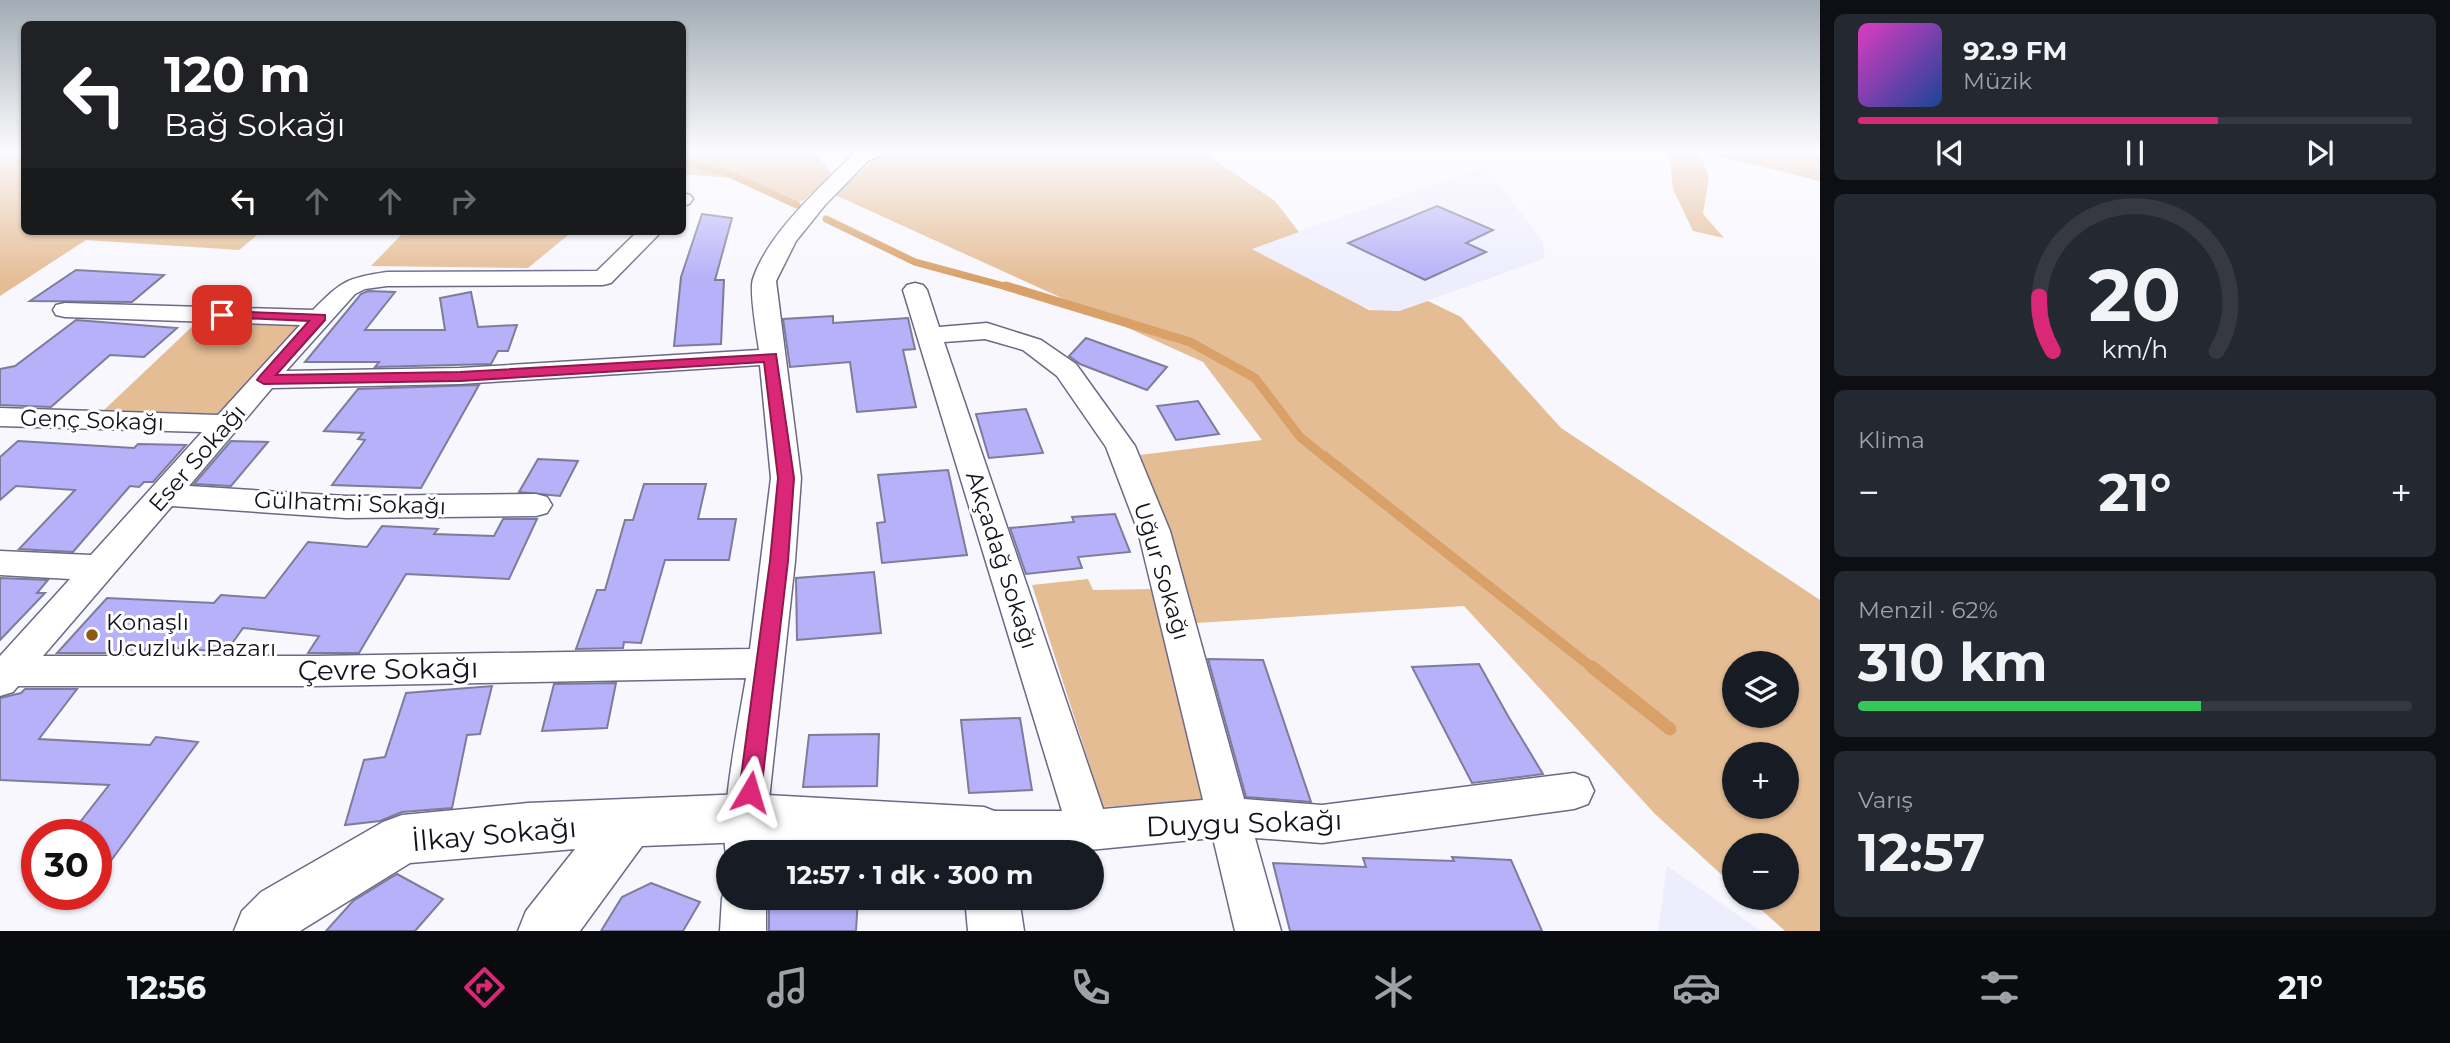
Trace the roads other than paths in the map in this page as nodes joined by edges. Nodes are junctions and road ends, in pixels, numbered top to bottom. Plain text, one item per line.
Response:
1 (825, 193) edge
2 (646, 235) edge
3 (915, 290) dead end
4 (65, 310) dead end
5 (320, 317) junction
6 (929, 335) junction
7 (771, 357) junction
8 (264, 380) junction
9 (0, 417) edge
10 (226, 424) junction
11 (165, 495) junction
12 (536, 505) dead end
13 (0, 564) edge
14 (100, 568) junction
15 (766, 663) junction
16 (5, 676) edge
17 (1574, 791) dead end
18 (1229, 817) junction
19 (627, 824) junction
20 (1089, 830) junction
21 (746, 835) edge
22 (917, 840) edge
23 (1002, 840) edge
24 (744, 910) edge
25 (993, 910) edge
26 (262, 931) edge
27 (547, 931) edge
28 (743, 931) edge
29 (996, 931) edge
30 (1258, 931) edge

1 - 7 street
2 - 5 street, Eser Sokağı
3 - 6 street, Akçadağ Sokağı
4 - 5 street
5 - 8 street, Eser Sokağı
6 - 18 street, Uğur Sokağı
6 - 20 street, Akçadağ Sokağı
7 - 8 street
7 - 15 street
8 - 10 street, Eser Sokağı
9 - 10 street, Genç Sokağı
10 - 11 street, Eser Sokağı
11 - 12 street, Gülhatmi Sokağı
11 - 14 street, Eser Sokağı
13 - 14 street
14 - 16 street, Eser Sokağı
15 - 16 street, Çevre Sokağı
15 - 21 street
17 - 18 street, Duygu Sokağı
18 - 20 street, Duygu Sokağı
18 - 30 street, Uğur Sokağı
19 - 21 street, Duygu Sokağı
19 - 26 street, İlkay Sokağı
19 - 27 street
20 - 23 street, Duygu Sokağı
21 - 22 street, Duygu Sokağı
24 - 28 street
25 - 29 street

